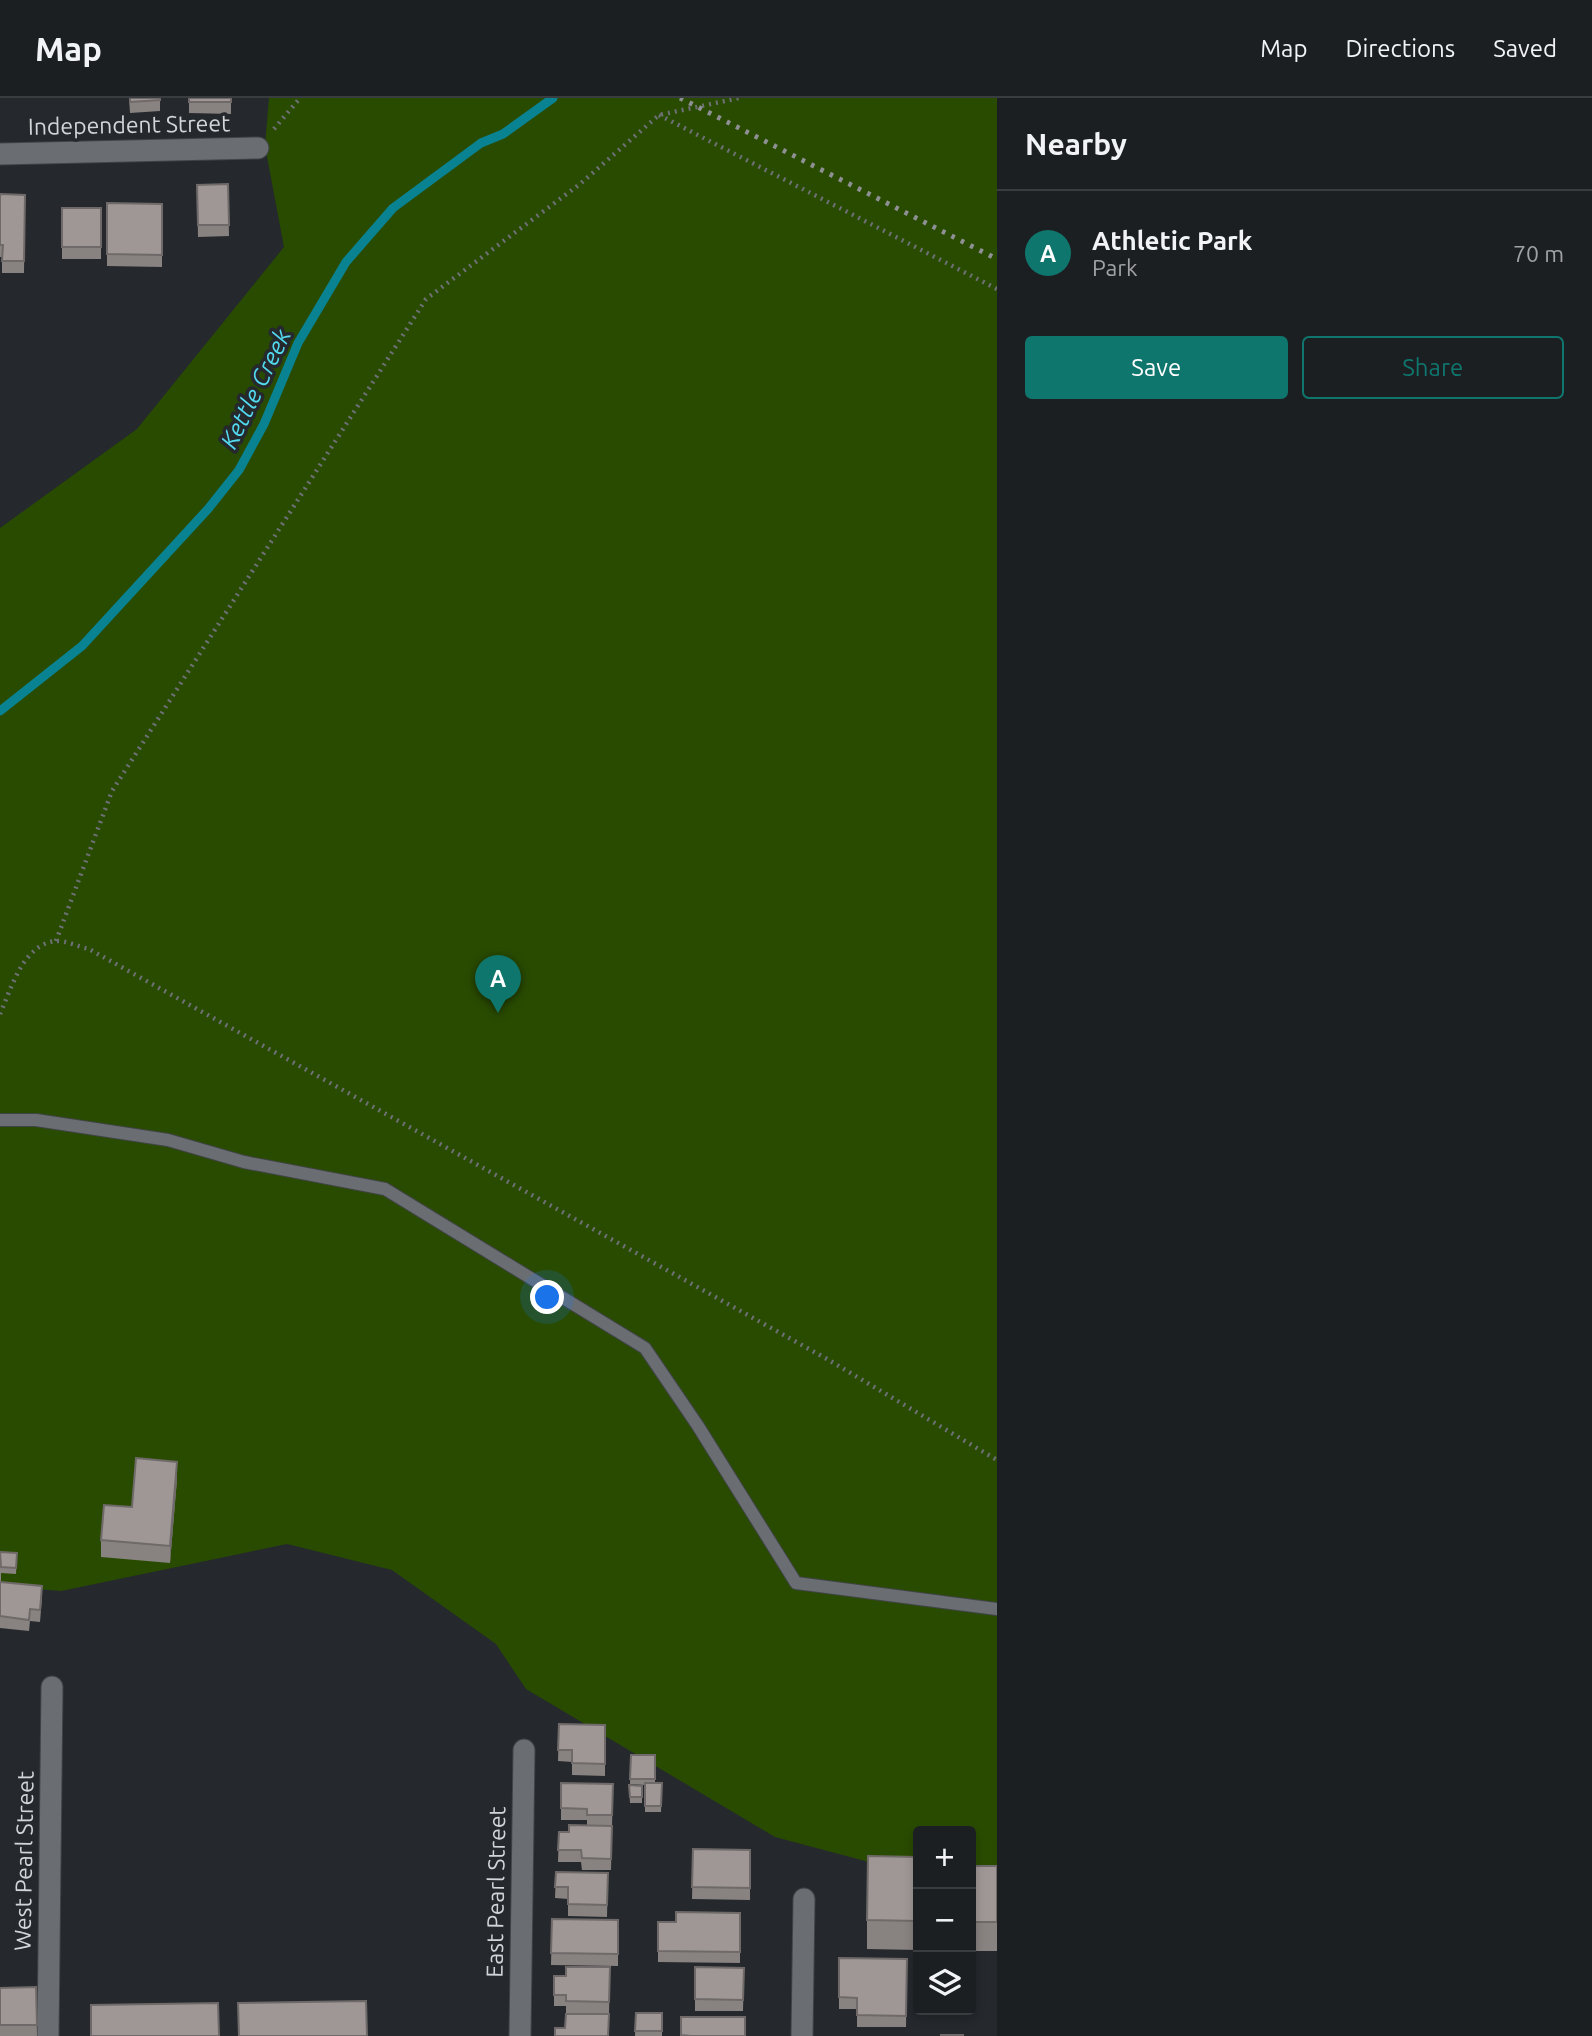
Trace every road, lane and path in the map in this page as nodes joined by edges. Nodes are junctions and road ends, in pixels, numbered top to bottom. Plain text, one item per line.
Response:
1 (300, 98) edge
2 (739, 98) edge
3 (659, 115) junction
4 (258, 148) joint
5 (0, 154) edge
6 (997, 289) edge
7 (56, 941) junction
8 (0, 1014) edge
9 (0, 1119) edge
10 (997, 1460) edge
11 (997, 1609) edge
12 (52, 1687) dead end
13 (524, 1750) dead end
14 (804, 1899) dead end
15 (48, 2036) edge
16 (520, 2036) edge
17 (802, 2036) edge

1 - 4 path
2 - 3 path
3 - 6 path
3 - 7 path
4 - 5 street, Independent Street
7 - 8 path
7 - 10 path
9 - 11 lane
12 - 15 street, West Pearl Street
13 - 16 street, East Pearl Street
14 - 17 street

